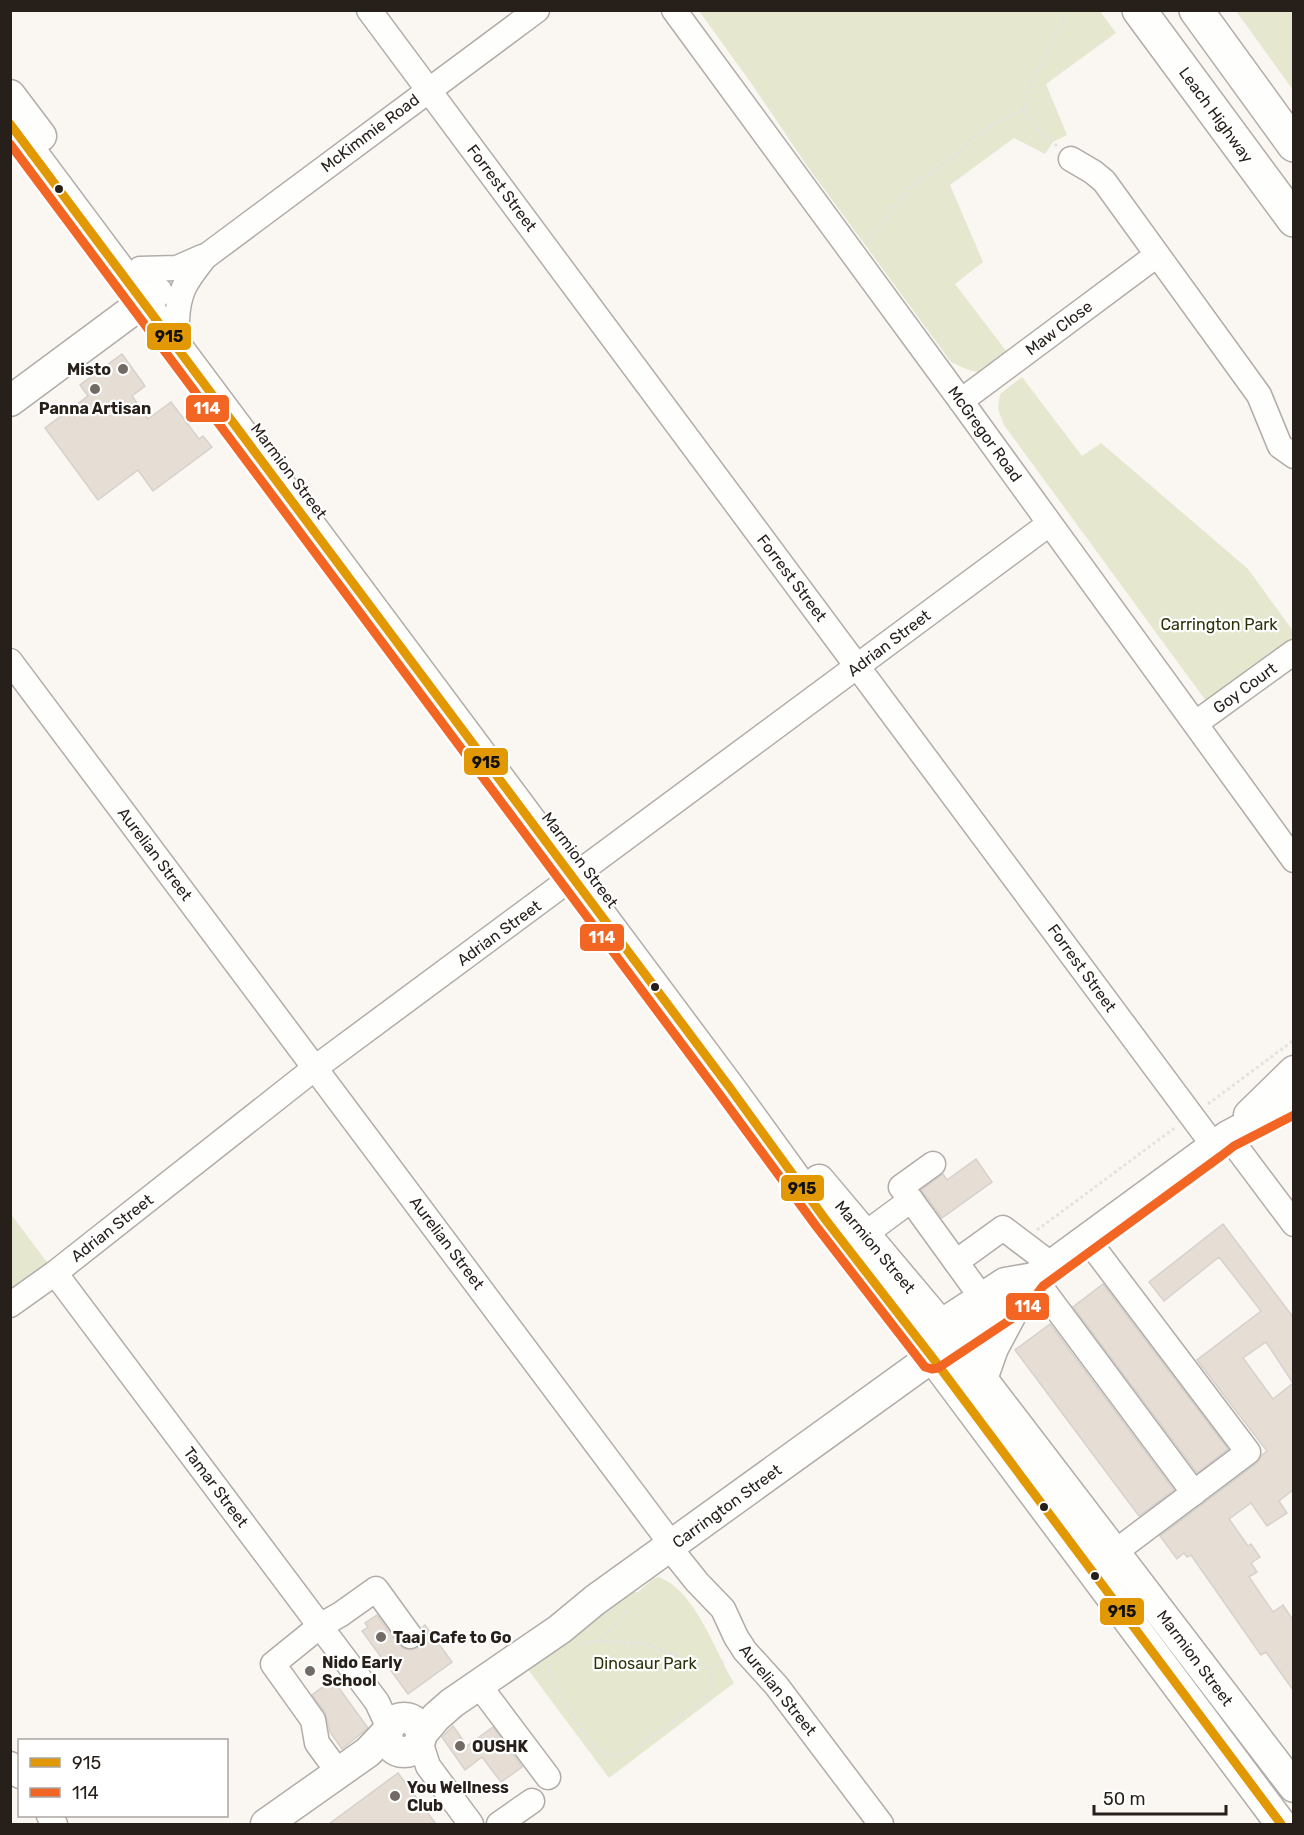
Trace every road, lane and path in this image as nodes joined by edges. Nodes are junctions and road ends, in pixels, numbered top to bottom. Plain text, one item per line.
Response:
1 (369, 10) edge
2 (537, 10) edge
3 (674, 10) edge
4 (1067, 10) edge
5 (1139, 10) edge
6 (1196, 10) edge
7 (428, 90) junction
8 (10, 95) edge
9 (1024, 110) junction
10 (10, 123) edge
11 (1293, 145) edge
12 (1071, 159) joint
13 (1293, 220) edge
14 (1157, 255) junction
15 (205, 256) junction
16 (854, 256) junction
17 (147, 288) junction
18 (177, 321) junction
19 (10, 401) edge
20 (961, 401) junction
21 (1287, 451) edge
22 (1049, 524) junction
23 (1293, 652) edge
24 (10, 661) edge
25 (858, 666) junction
26 (1196, 723) junction
27 (1293, 860) edge
28 (580, 873) junction
29 (1293, 1040) edge
30 (315, 1068) junction
31 (1293, 1071) edge
32 (1293, 1101) edge
33 (1192, 1117) junction
34 (1221, 1141) junction
35 (933, 1164) dead end
36 (911, 1200) junction
37 (1293, 1224) edge
38 (865, 1234) junction
39 (1088, 1239) junction
40 (1022, 1242) junction
41 (956, 1262) junction
42 (55, 1273) junction
43 (1035, 1281) junction
44 (982, 1298) junction
45 (10, 1305) edge
46 (936, 1341) junction
47 (982, 1379) junction
48 (1194, 1493) junction
49 (666, 1540) junction
50 (1115, 1552) junction
51 (320, 1626) junction
52 (410, 1636) dead end
53 (599, 1641) dead end
54 (725, 1661) dead end
55 (549, 1663) dead end
56 (710, 1669) junction
57 (484, 1692) dead end
58 (404, 1734) junction
59 (339, 1773) junction
60 (548, 1778) dead end
61 (1293, 1787) edge
62 (532, 1801) dead end
63 (266, 1824) edge
64 (291, 1824) edge
65 (471, 1824) edge
66 (500, 1824) edge
67 (881, 1824) edge
68 (1281, 1824) edge

1 - 7 street, Forrest Street
2 - 7 street, McKimmie Road
3 - 16 street, McGregor Road
4 - 9 path
5 - 13 highway, Leach Highway
6 - 11 highway
7 - 15 street, McKimmie Road
7 - 25 street, Forrest Street
8 - 17 main road, Marmion Street
9 - 12 path
9 - 16 path
10 - 17 main road, Marmion Street
12 - 14 street
14 - 20 street, Maw Close
14 - 21 street
15 - 17 street, McKimmie Road
15 - 18 street, McKimmie Road
16 - 20 street, McGregor Road
17 - 18 main road, Marmion Street
17 - 19 main road
17 - 28 main road, Marmion Street
18 - 28 main road, Marmion Street
20 - 22 street, McGregor Road
22 - 25 street, Adrian Street
22 - 26 street, McGregor Road
23 - 26 street, Goy Court
24 - 30 street, Aurelian Street
25 - 28 street, Adrian Street
25 - 33 street, Forrest Street
26 - 27 street, McGregor Road
28 - 30 street, Adrian Street
28 - 38 main road, Marmion Street
28 - 46 main road, Marmion Street
29 - 33 path
30 - 42 street, Adrian Street
30 - 49 street, Aurelian Street
31 - 34 main road, Carrington Street
32 - 34 main road, Carrington Street
33 - 34 street, Forrest Street
33 - 40 path
34 - 37 street, Forrest Street
34 - 39 main road, Carrington Street
35 - 36 street
36 - 38 street
36 - 41 street
38 - 46 main road, Marmion Street
39 - 43 main road, Carrington Street
39 - 48 street
40 - 41 street
40 - 43 street
41 - 44 street
42 - 45 street, Adrian Street
42 - 51 street, Tamar Street
43 - 44 main road, Carrington Street
43 - 46 main road, Carrington Street
43 - 47 main road
43 - 48 street
44 - 46 main road, Carrington Street
46 - 47 main road, Marmion Street
46 - 49 main road, Carrington Street
46 - 68 main road, Marmion Street
47 - 50 main road, Marmion Street
48 - 50 street
49 - 58 main road, Carrington Street
49 - 67 street, Aurelian Street
50 - 61 main road, Marmion Street
51 - 52 street
51 - 58 street, Tamar Street
51 - 59 street
53 - 56 path
54 - 56 path
55 - 56 path
57 - 60 street
58 - 59 main road, Carrington Street
58 - 64 main road, Carrington Street
58 - 65 street, Tamar Street
59 - 63 main road, Carrington Street
62 - 66 street

